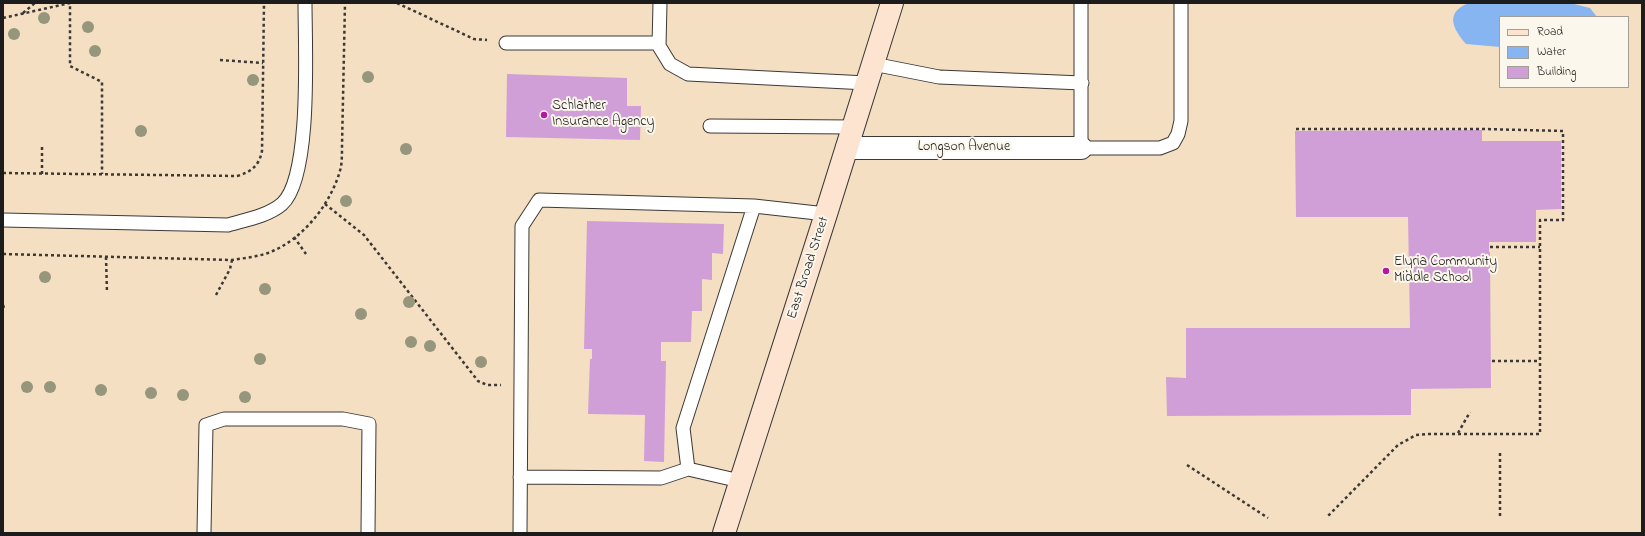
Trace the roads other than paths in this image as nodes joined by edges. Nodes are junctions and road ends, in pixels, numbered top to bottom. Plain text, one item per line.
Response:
1 (305, 3) edge
2 (660, 3) edge
3 (892, 3) edge
4 (1081, 3) edge
5 (1181, 3) edge
6 (506, 43) dead end
7 (659, 43) junction
8 (870, 73) junction
9 (1082, 83) junction
10 (710, 126) dead end
11 (854, 127) junction
12 (847, 148) junction
13 (1081, 148) junction
14 (754, 206) junction
15 (826, 214) junction
16 (3, 220) edge
17 (688, 469) junction
18 (520, 477) junction
19 (740, 481) junction
20 (204, 533) edge
21 (368, 533) edge
22 (520, 533) edge
23 (724, 533) edge

1 - 16 lane
2 - 7 lane
3 - 8 street, East Broad Street
4 - 9 lane
5 - 13 lane
6 - 7 lane
7 - 8 lane
8 - 9 lane
8 - 11 street, East Broad Street
9 - 13 lane
10 - 11 lane
11 - 12 street, East Broad Street
12 - 13 street, Longson Avenue
12 - 15 street, East Broad Street
14 - 15 lane
14 - 17 lane
14 - 18 lane
15 - 19 street, East Broad Street
17 - 18 lane
17 - 19 lane
18 - 22 lane
19 - 23 street, East Broad Street
20 - 21 lane

